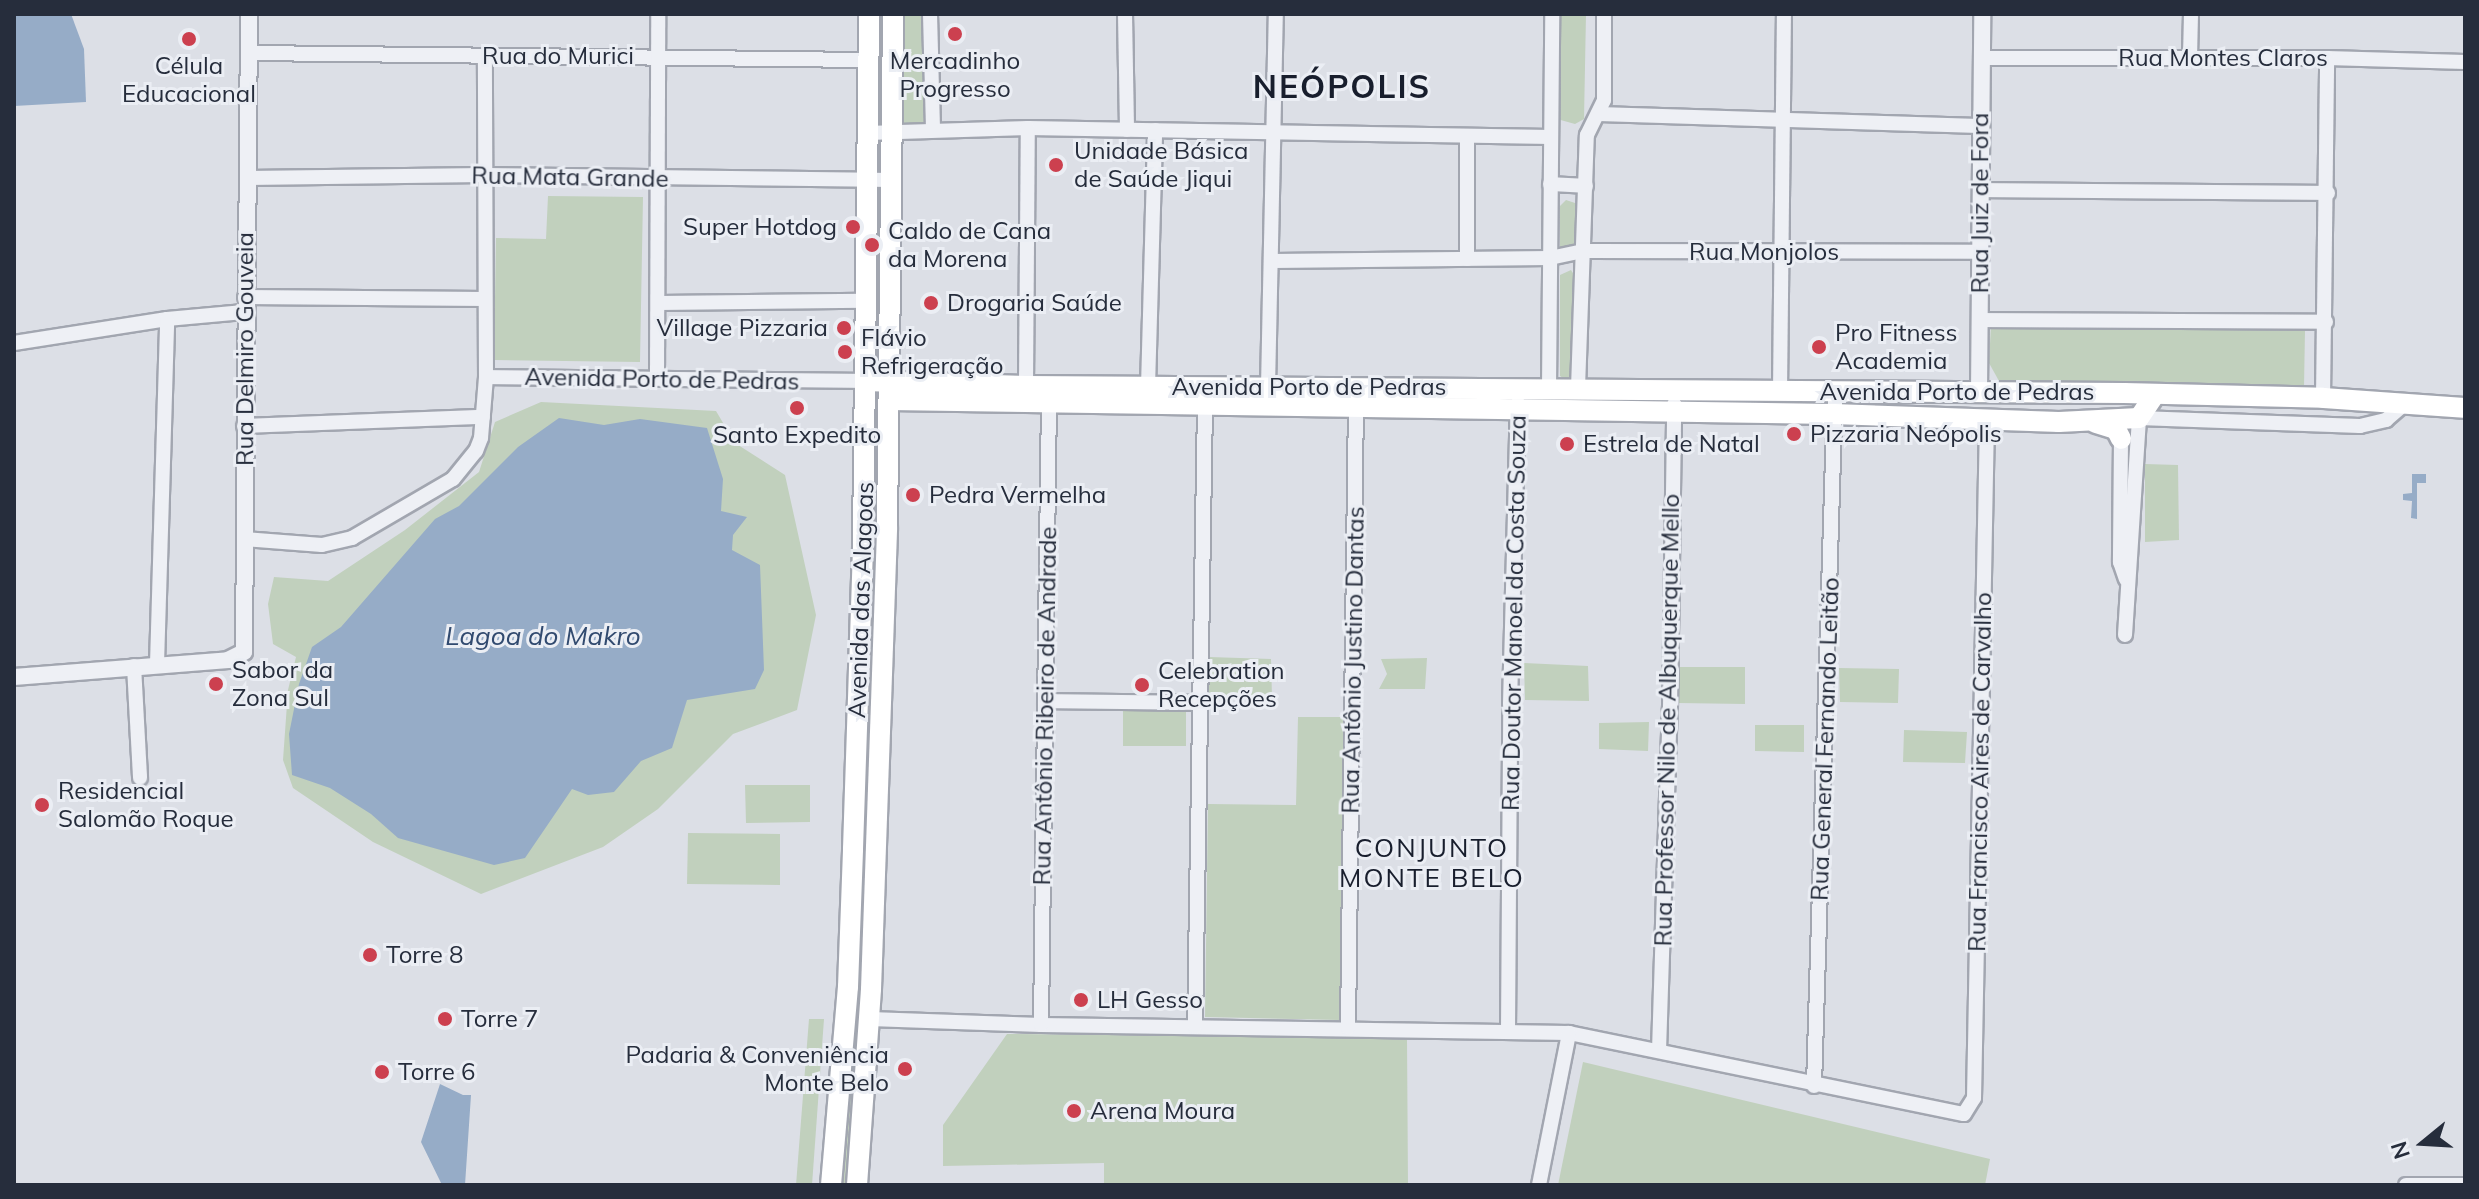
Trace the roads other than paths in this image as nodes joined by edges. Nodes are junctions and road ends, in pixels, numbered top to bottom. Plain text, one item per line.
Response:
1 (249, 14) edge
2 (658, 14) edge
3 (869, 14) edge
4 (893, 14) edge
5 (930, 14) edge
6 (1125, 14) edge
7 (1276, 14) edge
8 (1552, 14) edge
9 (1604, 14) edge
10 (1784, 14) edge
11 (1982, 14) edge
12 (2191, 14) edge
13 (249, 53) junction
14 (658, 55) junction
15 (485, 57) junction
16 (1981, 58) junction
17 (2190, 58) junction
18 (2327, 58) junction
19 (868, 60) junction
20 (2465, 62) edge
21 (1598, 114) junction
22 (1780, 120) junction
23 (1980, 126) junction
24 (1028, 128) junction
25 (933, 129) junction
26 (1127, 130) junction
27 (1155, 130) junction
28 (894, 132) junction
29 (867, 133) junction
30 (1275, 134) junction
31 (1467, 136) junction
32 (1551, 137) junction
33 (484, 175) junction
34 (660, 177) junction
35 (247, 178) junction
36 (866, 179) junction
37 (893, 180) junction
38 (1550, 184) junction
39 (1586, 186) junction
40 (1980, 190) junction
41 (2328, 193) junction
42 (1584, 251) junction
43 (1779, 252) junction
44 (1980, 252) junction
45 (1550, 258) junction
46 (1467, 259) junction
47 (1273, 261) junction
48 (485, 299) junction
49 (864, 301) junction
50 (659, 303) junction
51 (244, 304) junction
52 (167, 319) junction
53 (1979, 320) junction
54 (2326, 322) junction
55 (14, 343) edge
56 (486, 377) junction
57 (657, 377) junction
58 (865, 381) junction
59 (1026, 386) junction
60 (1148, 387) junction
61 (1268, 387) junction
62 (1518, 388) junction
63 (1578, 388) junction
64 (1549, 389) junction
65 (1674, 390) junction
66 (889, 391) junction
67 (1780, 391) junction
68 (1835, 392) junction
69 (1979, 392) junction
70 (2133, 393) junction
71 (1049, 394) junction
72 (2155, 394) junction
73 (1356, 397) junction
74 (2323, 398) junction
75 (2403, 405) junction
76 (1205, 406) junction
77 (2465, 408) edge
78 (1519, 410) junction
79 (1674, 413) junction
80 (1833, 414) junction
81 (483, 417) junction
82 (2134, 418) junction
83 (1987, 419) junction
84 (2084, 421) junction
85 (244, 426) junction
86 (2121, 439) joint
87 (864, 479) junction
88 (887, 529) junction
89 (244, 539) junction
90 (863, 543) junction
91 (2126, 580) junction
92 (884, 624) junction
93 (2125, 635) dead end
94 (157, 664) junction
95 (134, 666) junction
96 (14, 677) edge
97 (1045, 701) junction
98 (1198, 703) junction
99 (140, 778) dead end
100 (848, 987) junction
101 (871, 989) junction
102 (870, 1019) junction
103 (1041, 1025) junction
104 (1195, 1027) junction
105 (1348, 1028) junction
106 (1508, 1031) junction
107 (1569, 1033) junction
108 (1659, 1051) junction
109 (1814, 1086) junction
110 (2407, 1184) edge
111 (831, 1185) edge
112 (857, 1185) edge
113 (1539, 1185) edge
114 (2465, 1185) edge

1 - 13 street, Rua Delmiro Gouveia
2 - 14 street
3 - 19 main road, Avenida das Alagoas
4 - 28 main road, Avenida das Alagoas
5 - 25 street
6 - 26 street
7 - 30 street
8 - 32 street
9 - 21 street
10 - 22 street
11 - 16 street, Rua Juiz de Fora
12 - 17 street
13 - 15 street, Rua do Murici
13 - 35 street, Rua Delmiro Gouveia
14 - 15 street, Rua do Murici
14 - 19 street, Rua do Murici
14 - 34 street
15 - 33 street
16 - 17 street, Rua Montes Claros
16 - 23 street, Rua Juiz de Fora
17 - 18 street, Rua Montes Claros
18 - 20 street, Rua Montes Claros
18 - 41 street
19 - 29 main road, Avenida das Alagoas
21 - 22 street
21 - 39 street
22 - 23 street
22 - 43 street
23 - 40 street, Rua Juiz de Fora
24 - 25 street
24 - 26 street
24 - 59 street
25 - 28 street
26 - 27 street
27 - 30 street
27 - 60 street
28 - 29 street
28 - 37 main road, Avenida das Alagoas
29 - 36 main road, Avenida das Alagoas
30 - 31 street
30 - 47 street
31 - 32 street
31 - 46 street
32 - 38 street
33 - 34 street, Rua Mata Grande
33 - 35 street, Rua Mata Grande
33 - 48 street
34 - 36 street, Rua Mata Grande
34 - 50 street
35 - 51 street, Rua Delmiro Gouveia
36 - 37 street, Rua Mata Grande
36 - 49 main road, Avenida das Alagoas
37 - 66 main road, Avenida das Alagoas
38 - 39 street
38 - 45 street
39 - 42 street
40 - 41 street
40 - 44 street, Rua Juiz de Fora
41 - 54 street
42 - 43 street, Rua Monjolos
42 - 45 street, Rua Monjolos
42 - 63 street
43 - 44 street, Rua Monjolos
43 - 67 street
44 - 53 street, Rua Juiz de Fora
45 - 46 street, Rua Monjolos
45 - 64 street
46 - 47 street, Rua Monjolos
47 - 61 street
48 - 51 street
48 - 56 street
49 - 50 street
49 - 58 main road, Avenida das Alagoas
50 - 57 street
51 - 52 street
51 - 85 street, Rua Delmiro Gouveia
52 - 55 street
52 - 94 street
53 - 54 street
53 - 69 street, Rua Juiz de Fora
54 - 74 street
56 - 57 street, Avenida Porto de Pedras
56 - 81 street
57 - 58 street, Avenida Porto de Pedras
58 - 66 main road, Avenida Porto de Pedras
58 - 87 main road, Avenida das Alagoas
59 - 66 main road, Avenida Porto de Pedras
59 - 71 main road, Avenida Porto de Pedras
60 - 61 main road, Avenida Porto de Pedras
60 - 71 main road, Avenida Porto de Pedras
61 - 73 main road, Avenida Porto de Pedras
62 - 64 main road, Avenida Porto de Pedras
62 - 73 main road, Avenida Porto de Pedras
62 - 78 street, Rua Doutor Manoel da Costa Souza
63 - 64 main road, Avenida Porto de Pedras
63 - 65 main road, Avenida Porto de Pedras
65 - 67 main road, Avenida Porto de Pedras
65 - 79 street, Rua Professor Nilo de Albuquerque Mello
66 - 71 main road, Avenida Porto de Pedras
66 - 88 main road, Avenida das Alagoas
67 - 68 main road, Avenida Porto de Pedras
68 - 69 main road, Avenida Porto de Pedras
68 - 80 street, Rua General Fernando Leitão
69 - 70 main road, Avenida Porto de Pedras
70 - 72 main road, Avenida Porto de Pedras
70 - 82 main road
71 - 76 main road, Avenida Porto de Pedras
71 - 97 street, Rua Antônio Ribeiro de Andrade
72 - 74 main road, Avenida Porto de Pedras
72 - 82 main road
73 - 76 main road, Avenida Porto de Pedras
73 - 78 main road, Avenida Porto de Pedras
73 - 105 street, Rua Antônio Justino Dantas
74 - 75 main road, Avenida Porto de Pedras
75 - 77 main road, Avenida Porto de Pedras
75 - 82 street, Avenida Porto de Pedras
76 - 98 street
78 - 79 main road, Avenida Porto de Pedras
78 - 106 street, Rua Doutor Manoel da Costa Souza
79 - 80 main road, Avenida Porto de Pedras
79 - 108 street, Rua Professor Nilo de Albuquerque Mello
80 - 83 main road, Avenida Porto de Pedras
80 - 109 street, Rua General Fernando Leitão
81 - 85 street
81 - 89 street
82 - 84 main road, Avenida Porto de Pedras
82 - 91 street
83 - 84 main road, Avenida Porto de Pedras
83 - 109 street, Rua Francisco Aires de Carvalho
84 - 86 main road
85 - 89 street, Rua Delmiro Gouveia
86 - 91 street
87 - 88 main road
87 - 90 main road, Avenida das Alagoas
88 - 92 main road, Avenida das Alagoas
89 - 94 street, Rua Delmiro Gouveia
90 - 92 main road
90 - 100 main road, Avenida das Alagoas
91 - 93 street
92 - 101 main road, Avenida das Alagoas
94 - 95 street
95 - 96 street
95 - 99 street
97 - 98 street
97 - 103 street, Rua Antônio Ribeiro de Andrade
98 - 104 street
100 - 101 main road
100 - 111 main road, Avenida das Alagoas
101 - 102 main road, Avenida das Alagoas
102 - 103 street
102 - 112 main road, Avenida das Alagoas
103 - 104 street
104 - 105 street
105 - 106 street
106 - 107 street
107 - 108 street
107 - 113 street
108 - 109 street
110 - 114 street

